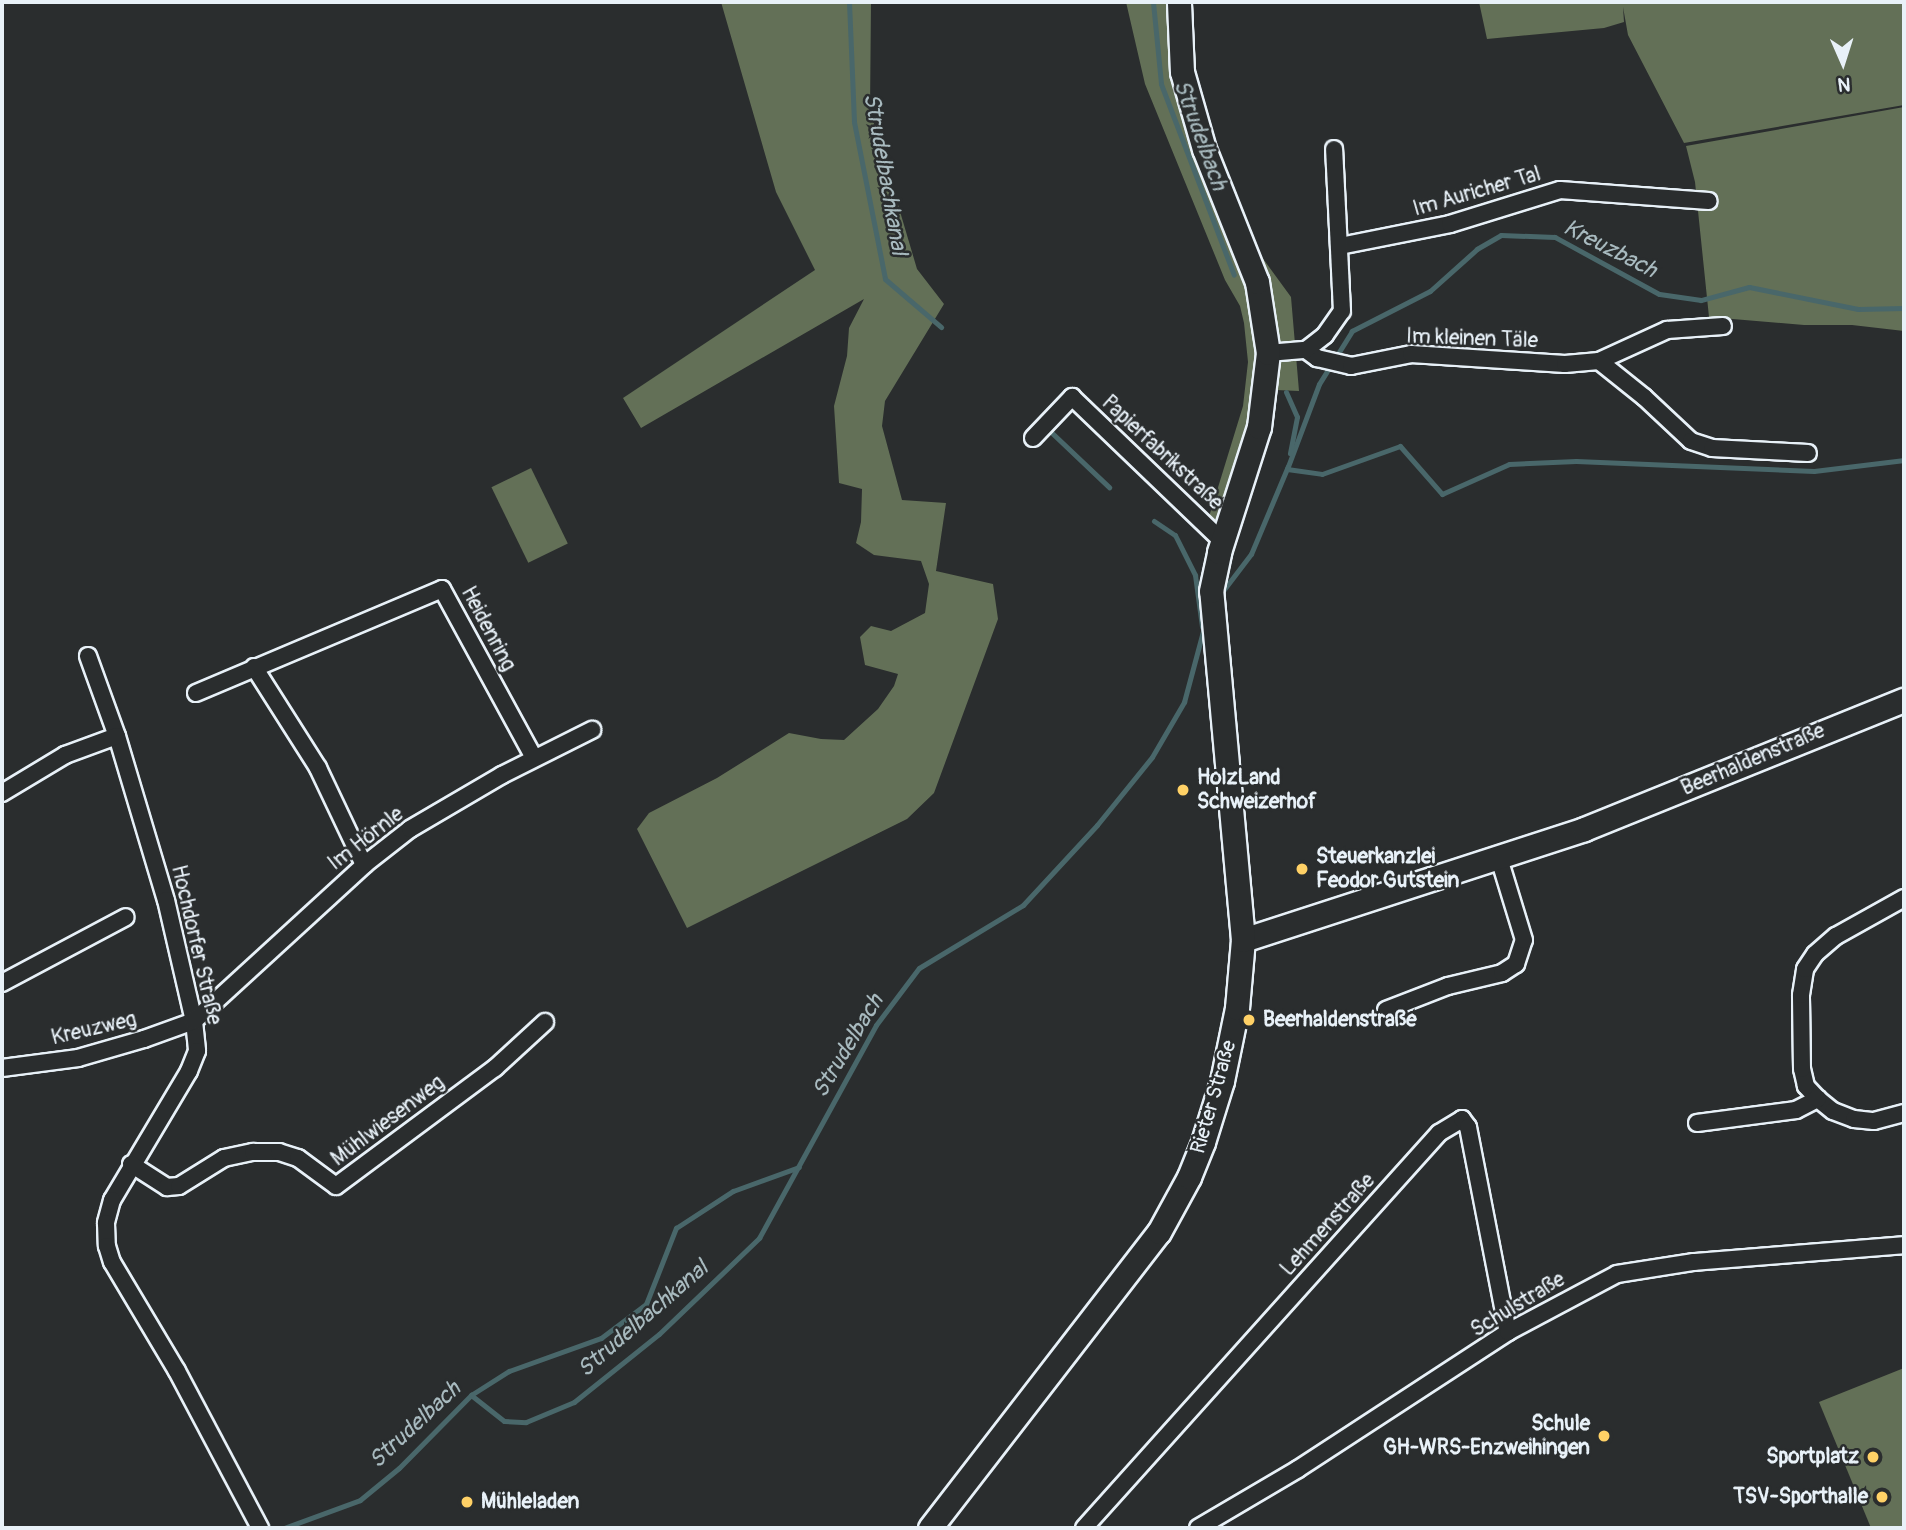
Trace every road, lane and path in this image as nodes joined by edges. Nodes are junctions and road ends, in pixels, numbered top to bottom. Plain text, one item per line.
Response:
1 (1179, 2) edge
2 (1334, 149) dead end
3 (1709, 201) dead end
4 (1340, 246) junction
5 (1723, 326) dead end
6 (1268, 353) junction
7 (1311, 354) junction
8 (1599, 361) junction
9 (1042, 428) dead end
10 (1808, 453) dead end
11 (1222, 541) junction
12 (88, 656) dead end
13 (254, 667) junction
14 (196, 693) dead end
15 (1904, 701) edge
16 (592, 730) dead end
17 (117, 736) junction
18 (534, 758) junction
19 (2, 793) edge
20 (1499, 858) junction
21 (364, 865) junction
22 (1904, 898) edge
23 (126, 917) dead end
24 (1243, 940) junction
25 (2, 983) edge
26 (1386, 1010) dead end
27 (194, 1021) junction
28 (545, 1023) dead end
29 (2, 1068) edge
30 (1818, 1099) junction
31 (1904, 1112) edge
32 (1697, 1122) dead end
33 (131, 1164) junction
34 (1904, 1245) edge
35 (1508, 1332) junction
36 (258, 1523) edge
37 (930, 1528) edge
38 (1084, 1528) edge
39 (1198, 1528) edge

1 - 6 street, Rieter Straße
2 - 4 street
3 - 4 street, Im Auricher Tal
4 - 7 street
5 - 8 street, Im kleinen Täle
6 - 7 street, Im kleinen Täle
6 - 11 street, Rieter Straße
7 - 8 street, Im kleinen Täle
8 - 10 street
9 - 11 street, Papierfabrikstraße
11 - 24 street, Rieter Straße
12 - 17 street, Hochdorfer Straße
13 - 14 street, Heidenring
13 - 18 street, Heidenring
13 - 21 street
15 - 20 street, Beerhaldenstraße
16 - 18 street, Im Hörnle
17 - 19 street
17 - 27 street, Hochdorfer Straße
18 - 21 street, Im Hörnle
20 - 24 street, Beerhaldenstraße
20 - 26 street
21 - 27 street, Im Hörnle
22 - 30 street
23 - 25 street
24 - 37 street, Rieter Straße
27 - 29 street, Kreuzweg
27 - 33 street, Hochdorfer Straße
28 - 33 street, Mühlwiesenweg
30 - 31 street
30 - 32 street
33 - 36 street, Hochdorfer Straße
34 - 35 street, Schulstraße
35 - 38 street, Lehmenstraße
35 - 39 street, Schulstraße

